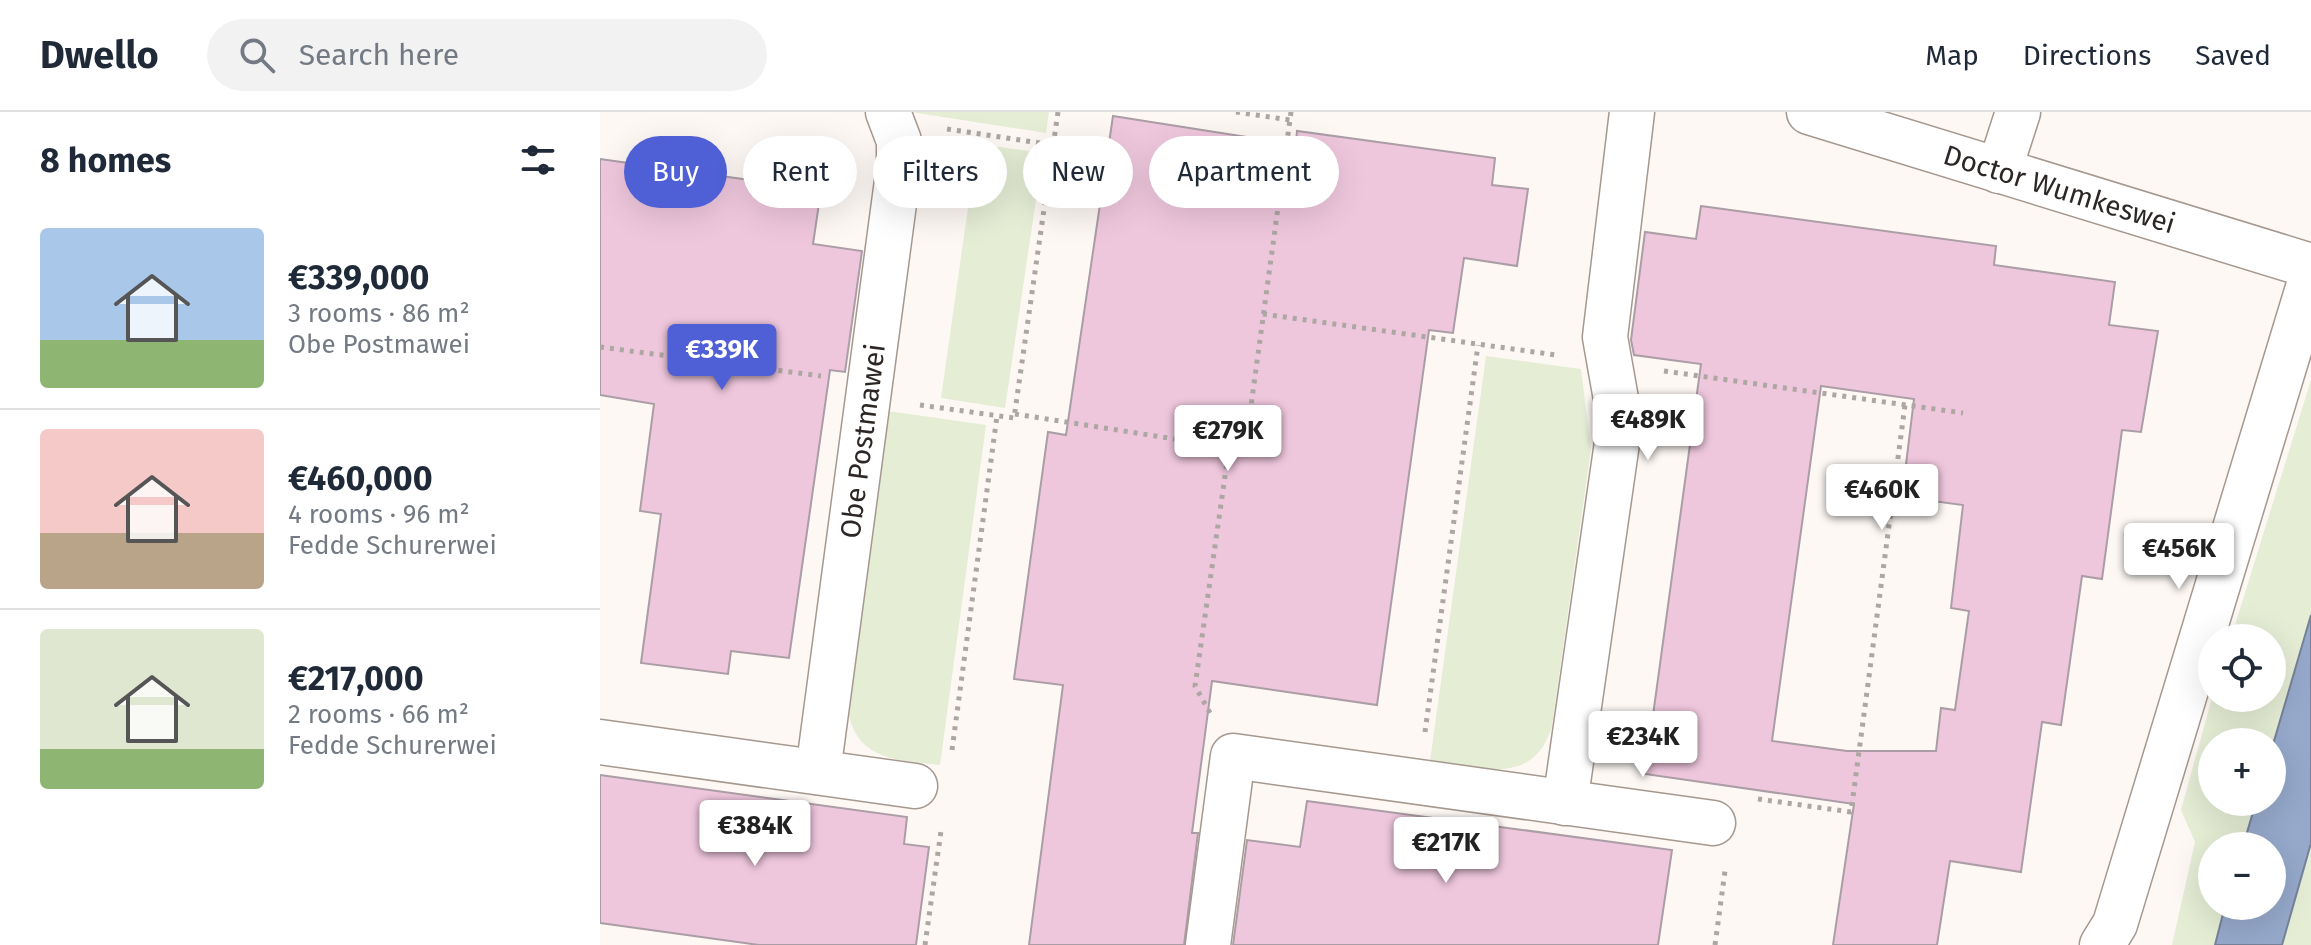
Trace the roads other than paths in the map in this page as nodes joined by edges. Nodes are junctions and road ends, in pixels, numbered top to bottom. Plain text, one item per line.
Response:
1 (1632, 112) edge
2 (1809, 112) edge
3 (2018, 112) edge
4 (892, 120) edge
5 (1999, 171) junction
6 (2311, 266) edge
7 (2311, 278) edge
8 (600, 742) edge
9 (818, 772) junction
10 (915, 786) dead end
11 (1565, 803) junction
12 (1713, 823) dead end
13 (2111, 938) edge
14 (1208, 945) edge

1 - 11 street
2 - 5 street, Doctor Wumkeswei
3 - 5 street
4 - 9 street, Obe Postmawei
5 - 6 street, Doctor Wumkeswei
7 - 13 street
8 - 9 street
9 - 10 street
11 - 12 street
11 - 14 street

